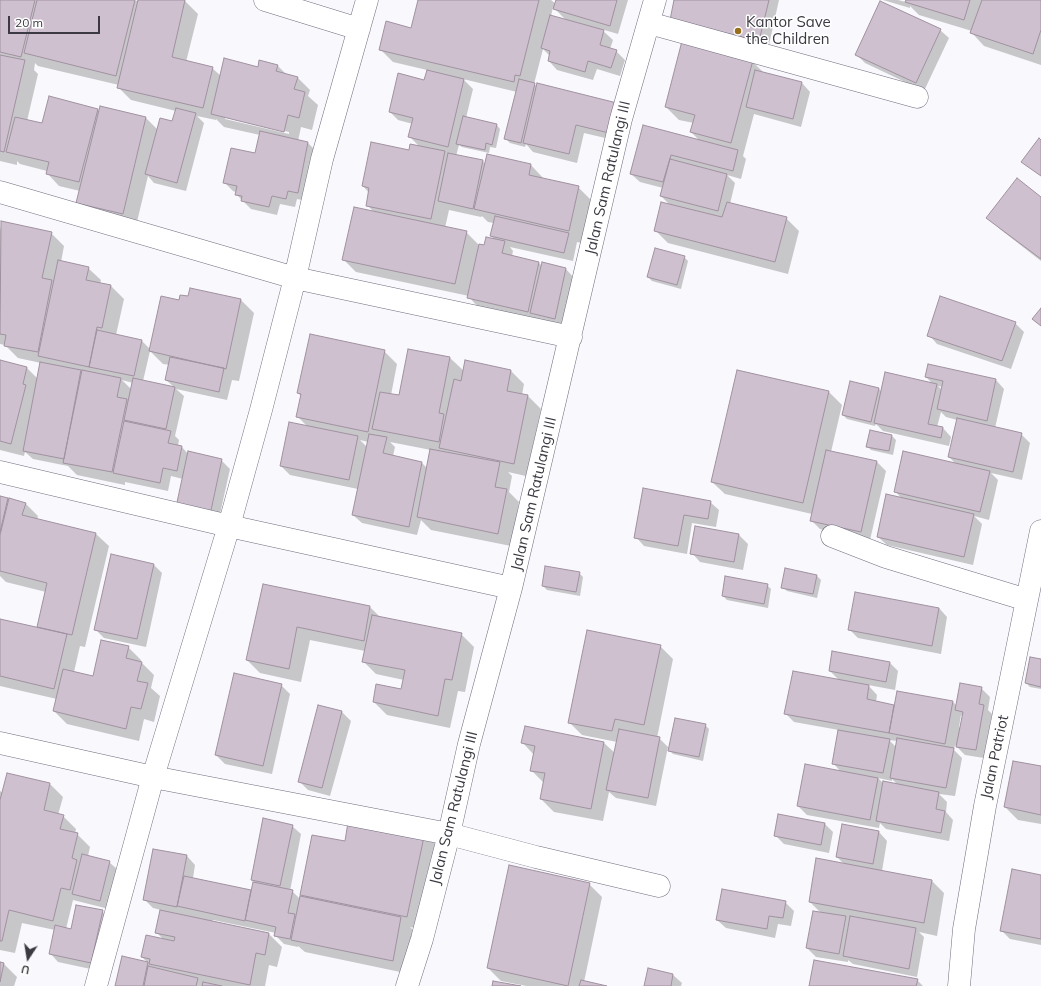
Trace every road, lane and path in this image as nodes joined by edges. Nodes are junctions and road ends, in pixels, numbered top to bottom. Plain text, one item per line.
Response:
1 (265, 0) edge
2 (367, 0) edge
3 (655, 0) edge
4 (649, 23) junction
5 (359, 29) junction
6 (917, 97) dead end
7 (0, 192) edge
8 (295, 278) junction
9 (571, 337) junction
10 (0, 472) edge
11 (229, 526) junction
12 (1041, 530) edge
13 (832, 536) dead end
14 (511, 588) junction
15 (1027, 600) junction
16 (0, 743) edge
17 (153, 777) junction
18 (449, 834) junction
19 (659, 886) dead end
20 (96, 986) edge
21 (407, 986) edge
22 (960, 986) edge

1 - 5 street
2 - 5 street
3 - 4 street, Jalan Sam Ratulangi III
4 - 6 street
4 - 9 street, Jalan Sam Ratulangi III
5 - 8 street
7 - 8 street
8 - 9 street
8 - 11 street
9 - 14 street, Jalan Sam Ratulangi III
10 - 11 street
11 - 14 street
11 - 17 street
12 - 15 street, Jalan Patriot
13 - 15 street
14 - 18 street, Jalan Sam Ratulangi III
15 - 22 street, Jalan Patriot
16 - 17 street
17 - 18 street
17 - 20 street
18 - 19 street
18 - 21 street, Jalan Sam Ratulangi III

